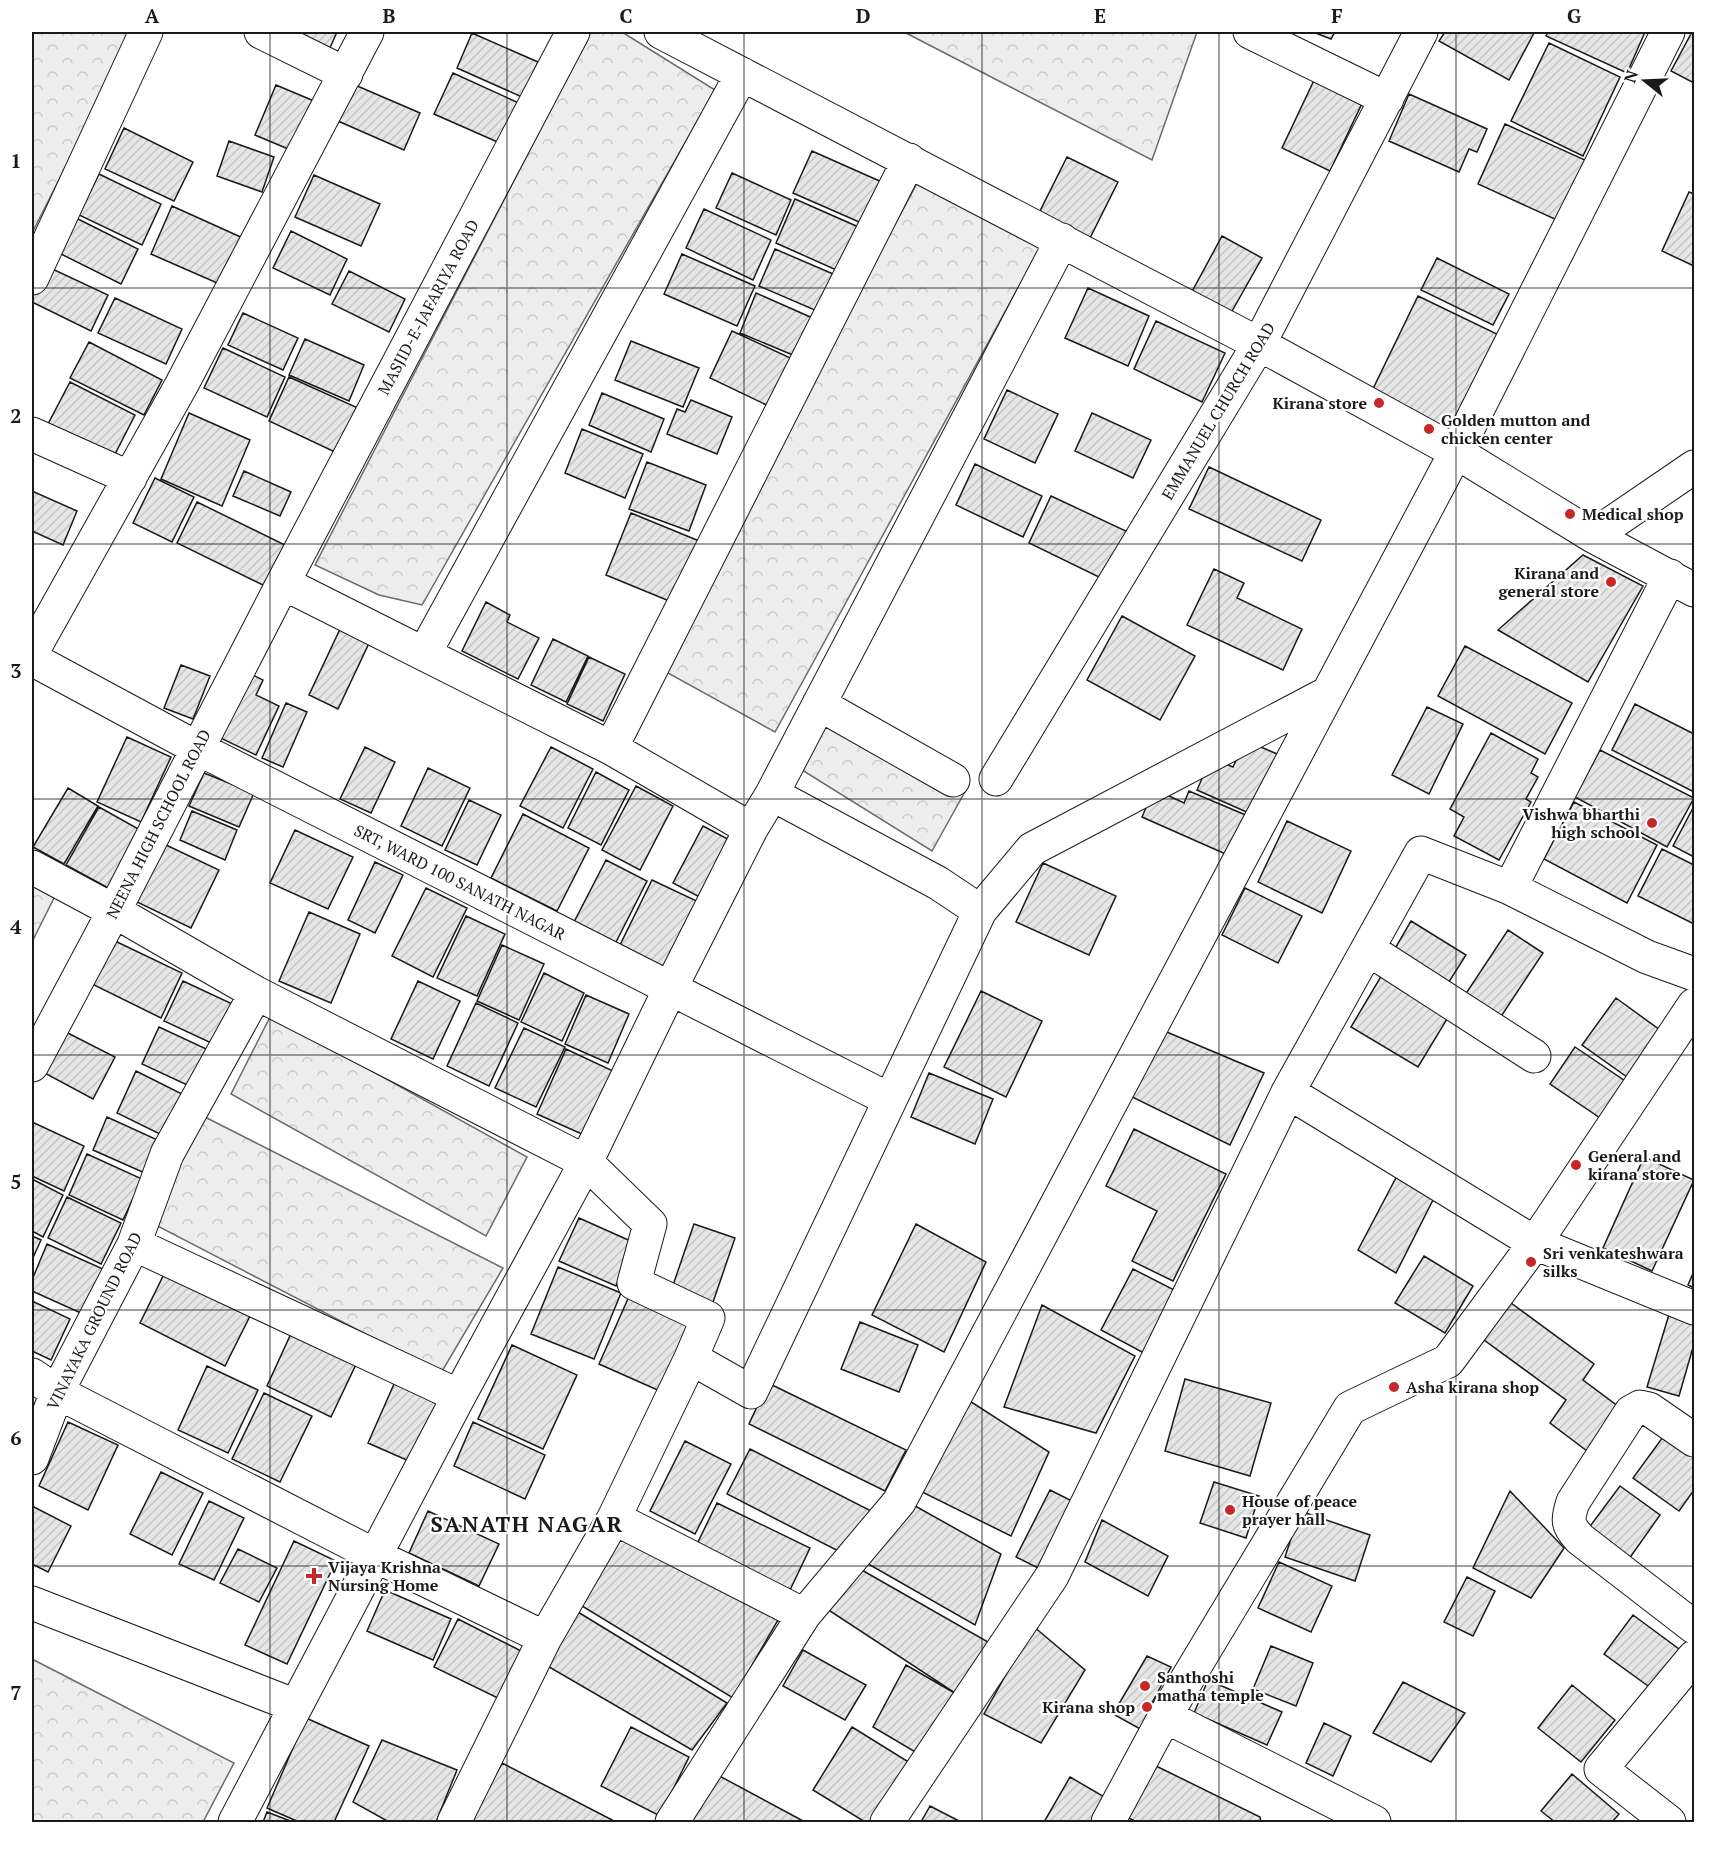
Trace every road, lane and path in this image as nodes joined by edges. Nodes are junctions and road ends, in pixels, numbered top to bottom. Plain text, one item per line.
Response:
1 (146, 32) edge
2 (261, 32) edge
3 (366, 32) edge
4 (573, 32) edge
5 (662, 32) edge
6 (1250, 32) edge
7 (1420, 32) edge
8 (1668, 32) edge
9 (345, 74) junction
10 (742, 74) junction
11 (1386, 99) junction
12 (909, 160) junction
13 (1062, 240) junction
14 (32, 278) edge
15 (1259, 344) junction
16 (32, 434) edge
17 (1456, 452) junction
18 (1695, 467) edge
19 (130, 478) junction
20 (1593, 536) junction
21 (283, 583) junction
22 (1682, 583) edge
23 (32, 652) edge
24 (424, 654) junction
25 (32, 659) edge
26 (1328, 693) junction
27 (819, 704) junction
28 (197, 748) junction
29 (611, 748) junction
30 (996, 779) dead end
31 (953, 780) dead end
32 (772, 794) junction
33 (751, 828) junction
34 (32, 867) edge
35 (1510, 888) junction
36 (114, 911) junction
37 (980, 911) junction
38 (1368, 950) junction
39 (1695, 974) edge
40 (670, 988) junction
41 (256, 993) junction
42 (1695, 1005) edge
43 (1534, 1056) dead end
44 (32, 1065) edge
45 (1288, 1092) junction
46 (890, 1100) junction
47 (586, 1161) junction
48 (1535, 1243) junction
49 (134, 1244) junction
50 (1695, 1308) edge
51 (692, 1358) junction
52 (44, 1383) edge
53 (459, 1396) junction
54 (1695, 1440) edge
55 (32, 1458) edge
56 (614, 1518) junction
57 (376, 1556) junction
58 (32, 1603) edge
59 (804, 1615) junction
60 (1695, 1628) edge
61 (545, 1638) junction
62 (1695, 1658) edge
63 (296, 1706) junction
64 (1165, 1716) junction
65 (235, 1822) edge
66 (453, 1822) edge
67 (672, 1822) edge
68 (887, 1822) edge
69 (1108, 1822) edge
70 (1374, 1822) edge
71 (1669, 1822) edge

1 - 14 street
2 - 9 street
3 - 9 street
4 - 21 street, MASJID-E-JAFARIYA ROAD
5 - 10 street
6 - 11 street
7 - 11 street, EMMANUEL CHURCH ROAD
8 - 17 street
9 - 19 street
10 - 12 street
10 - 24 street
11 - 15 street, EMMANUEL CHURCH ROAD
12 - 13 street
12 - 29 street
13 - 15 street
13 - 27 street
15 - 17 street
15 - 30 street, EMMANUEL CHURCH ROAD
16 - 19 street
17 - 20 street
17 - 26 street
18 - 20 street
19 - 23 street
20 - 22 street
21 - 24 street
21 - 28 street, NEENA HIGH SCHOOL ROAD
22 - 35 street
24 - 29 street
25 - 28 street, SRT, WARD 100 SANATH NAGAR
26 - 37 street
26 - 59 street
27 - 31 street
27 - 32 street
28 - 36 street, NEENA HIGH SCHOOL ROAD
28 - 40 street, SRT, WARD 100 SANATH NAGAR
29 - 33 street
32 - 33 street
32 - 37 street
33 - 40 street
34 - 36 street
35 - 38 street
35 - 39 street
36 - 41 street
36 - 44 street, NEENA HIGH SCHOOL ROAD
37 - 46 street
38 - 43 street
38 - 45 street
40 - 46 street, SRT, WARD 100 SANATH NAGAR
40 - 47 street
41 - 47 street
41 - 49 street, VINAYAKA GROUND ROAD
42 - 48 street
45 - 48 street
45 - 68 street
46 - 51 street
47 - 51 street
47 - 53 street
48 - 50 street
48 - 64 street
49 - 52 street, VINAYAKA GROUND ROAD
49 - 53 street
51 - 56 street
52 - 55 street, VINAYAKA GROUND ROAD
52 - 57 street
53 - 57 street
54 - 60 street
56 - 59 street
56 - 61 street
57 - 61 street
57 - 63 street
58 - 63 street
59 - 67 street
61 - 66 street
62 - 71 street
63 - 65 street
64 - 69 street
64 - 70 street

